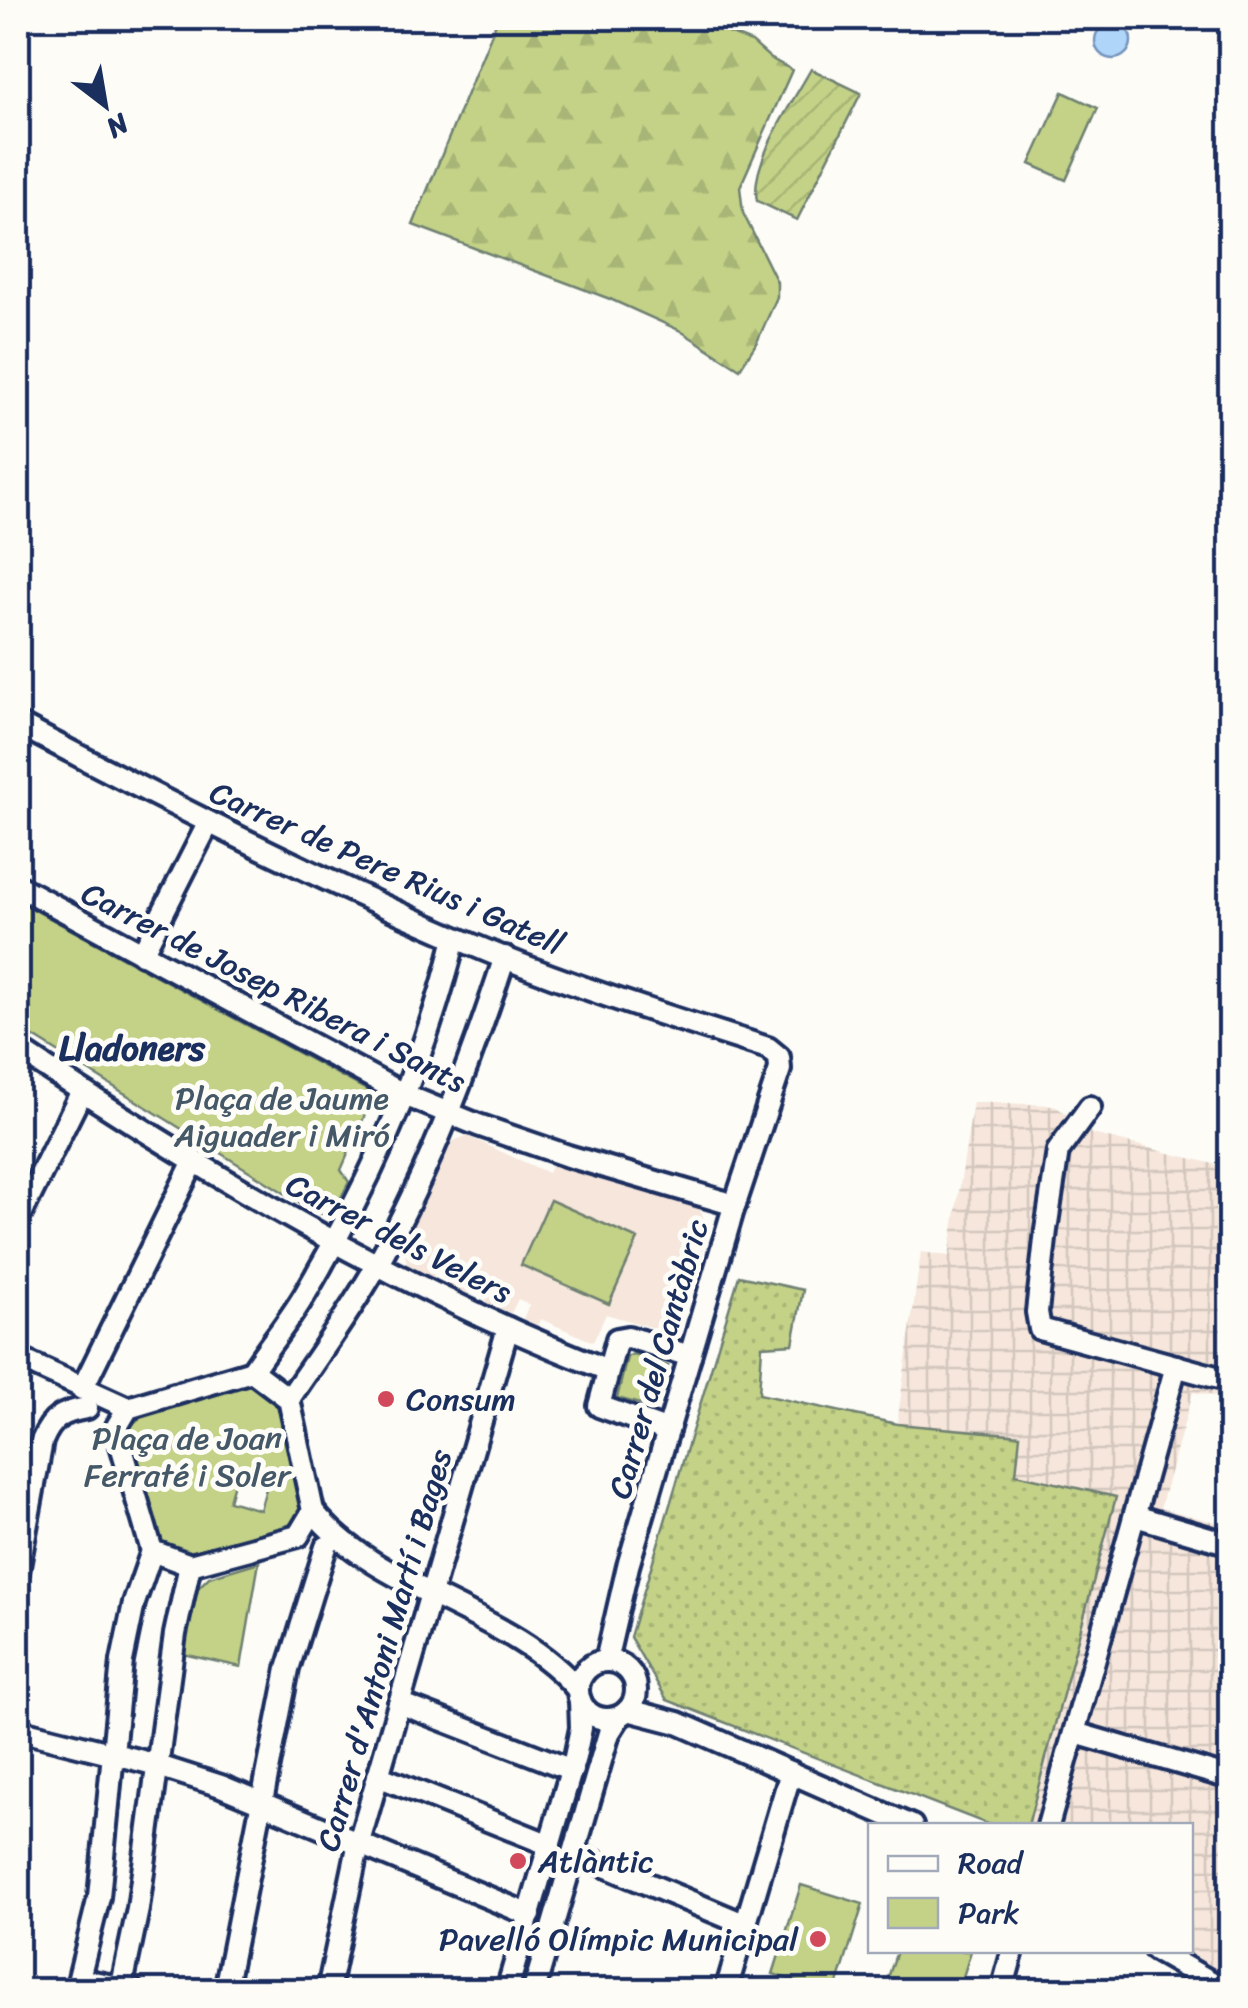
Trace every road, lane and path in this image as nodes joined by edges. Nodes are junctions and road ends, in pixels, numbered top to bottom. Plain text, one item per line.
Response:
1 (18, 724) edge
2 (208, 824) junction
3 (18, 886) edge
4 (456, 938) junction
5 (142, 954) junction
6 (505, 957) junction
7 (18, 1048) edge
8 (777, 1078) joint
9 (82, 1091) junction
10 (404, 1094) junction
11 (1090, 1106) dead end
12 (451, 1114) junction
13 (194, 1161) junction
14 (735, 1205) junction
15 (18, 1220) edge
16 (332, 1243) junction
17 (376, 1266) junction
18 (508, 1328) junction
19 (690, 1356) junction
20 (18, 1358) edge
21 (1176, 1366) junction
22 (608, 1370) junction
23 (252, 1371) junction
24 (1230, 1381) edge
25 (84, 1398) junction
26 (290, 1398) junction
27 (128, 1408) junction
28 (116, 1428) junction
29 (668, 1431) junction
30 (313, 1510) junction
31 (1135, 1516) junction
32 (298, 1536) junction
33 (1230, 1544) edge
34 (326, 1547) junction
35 (349, 1548) junction
36 (20, 1550) edge
37 (152, 1551) junction
38 (190, 1564) junction
39 (18, 1572) edge
40 (430, 1592) junction
41 (546, 1658) junction
42 (599, 1663) junction
43 (579, 1695) junction
44 (399, 1704) junction
45 (628, 1706) junction
46 (18, 1730) edge
47 (1075, 1734) junction
48 (115, 1754) junction
49 (157, 1766) junction
50 (572, 1770) junction
51 (791, 1772) junction
52 (378, 1776) junction
53 (1230, 1778) edge
54 (262, 1803) junction
55 (905, 1823) edge
56 (1049, 1823) edge
57 (359, 1842) junction
58 (550, 1846) junction
59 (574, 1853) junction
60 (530, 1915) junction
61 (746, 1926) junction
62 (1012, 1953) edge
63 (1160, 1953) edge
64 (77, 1984) edge
65 (125, 1990) edge
66 (226, 1990) edge
67 (328, 1990) edge
68 (507, 1990) edge
69 (537, 1990) edge
70 (726, 1990) edge
71 (1002, 1990) edge
72 (1225, 1990) edge

1 - 2 street, Carrer de Pere Rius i Gatell
2 - 4 street, Carrer de Pere Rius i Gatell
2 - 5 street
3 - 5 street, Carrer de Josep Ribera i Sants
4 - 6 street, Carrer de Pere Rius i Gatell
4 - 10 street
5 - 10 street, Carrer de Josep Ribera i Sants
6 - 8 street, Carrer de Pere Rius i Gatell
6 - 12 street
7 - 9 street, Carrer dels Velers
8 - 14 street, Carrer del Cantàbric
9 - 13 street, Carrer dels Velers
9 - 15 street
10 - 12 street, Carrer de Josep Ribera i Sants
10 - 16 street
11 - 21 street
12 - 14 street, Carrer de Josep Ribera i Sants
12 - 17 street
13 - 16 street, Carrer dels Velers
13 - 25 street
14 - 19 street, Carrer del Cantàbric
16 - 17 street, Carrer dels Velers
16 - 23 street
17 - 18 street, Carrer dels Velers
17 - 26 street
18 - 22 street, Carrer dels Velers
18 - 40 street, Carrer d'Antoni Martí i Bages
19 - 22 street
19 - 29 street, Carrer del Cantàbric
20 - 25 street
21 - 24 street
21 - 31 street
22 - 29 street
23 - 26 street
23 - 27 street
25 - 27 street
25 - 28 street
25 - 36 street
26 - 30 street
27 - 28 street
28 - 37 street
29 - 42 street, Carrer del Cantàbric
30 - 32 street
30 - 35 street
31 - 33 street
31 - 47 street
32 - 34 street
32 - 38 street
34 - 35 street
34 - 54 street
35 - 40 street
36 - 39 street
37 - 38 street
37 - 48 street
38 - 49 street
40 - 41 street
40 - 44 street, Carrer d'Antoni Martí i Bages
41 - 42 street
41 - 43 street
42 - 43 street
42 - 45 street
43 - 45 street
43 - 50 street
44 - 50 street
44 - 52 street, Carrer d'Antoni Martí i Bages
45 - 51 street
45 - 59 street
46 - 48 street
47 - 53 street
47 - 56 street
48 - 49 street
48 - 64 street
49 - 54 street
49 - 65 street
50 - 58 street
51 - 55 street
51 - 61 street
52 - 57 street, Carrer d'Antoni Martí i Bages
52 - 58 street
54 - 57 street
54 - 66 street
57 - 60 street
57 - 67 street, Carrer d'Antoni Martí i Bages
58 - 60 street
59 - 61 street
59 - 69 street
60 - 68 street
61 - 70 street
62 - 71 street
63 - 72 street
64 - 65 street

